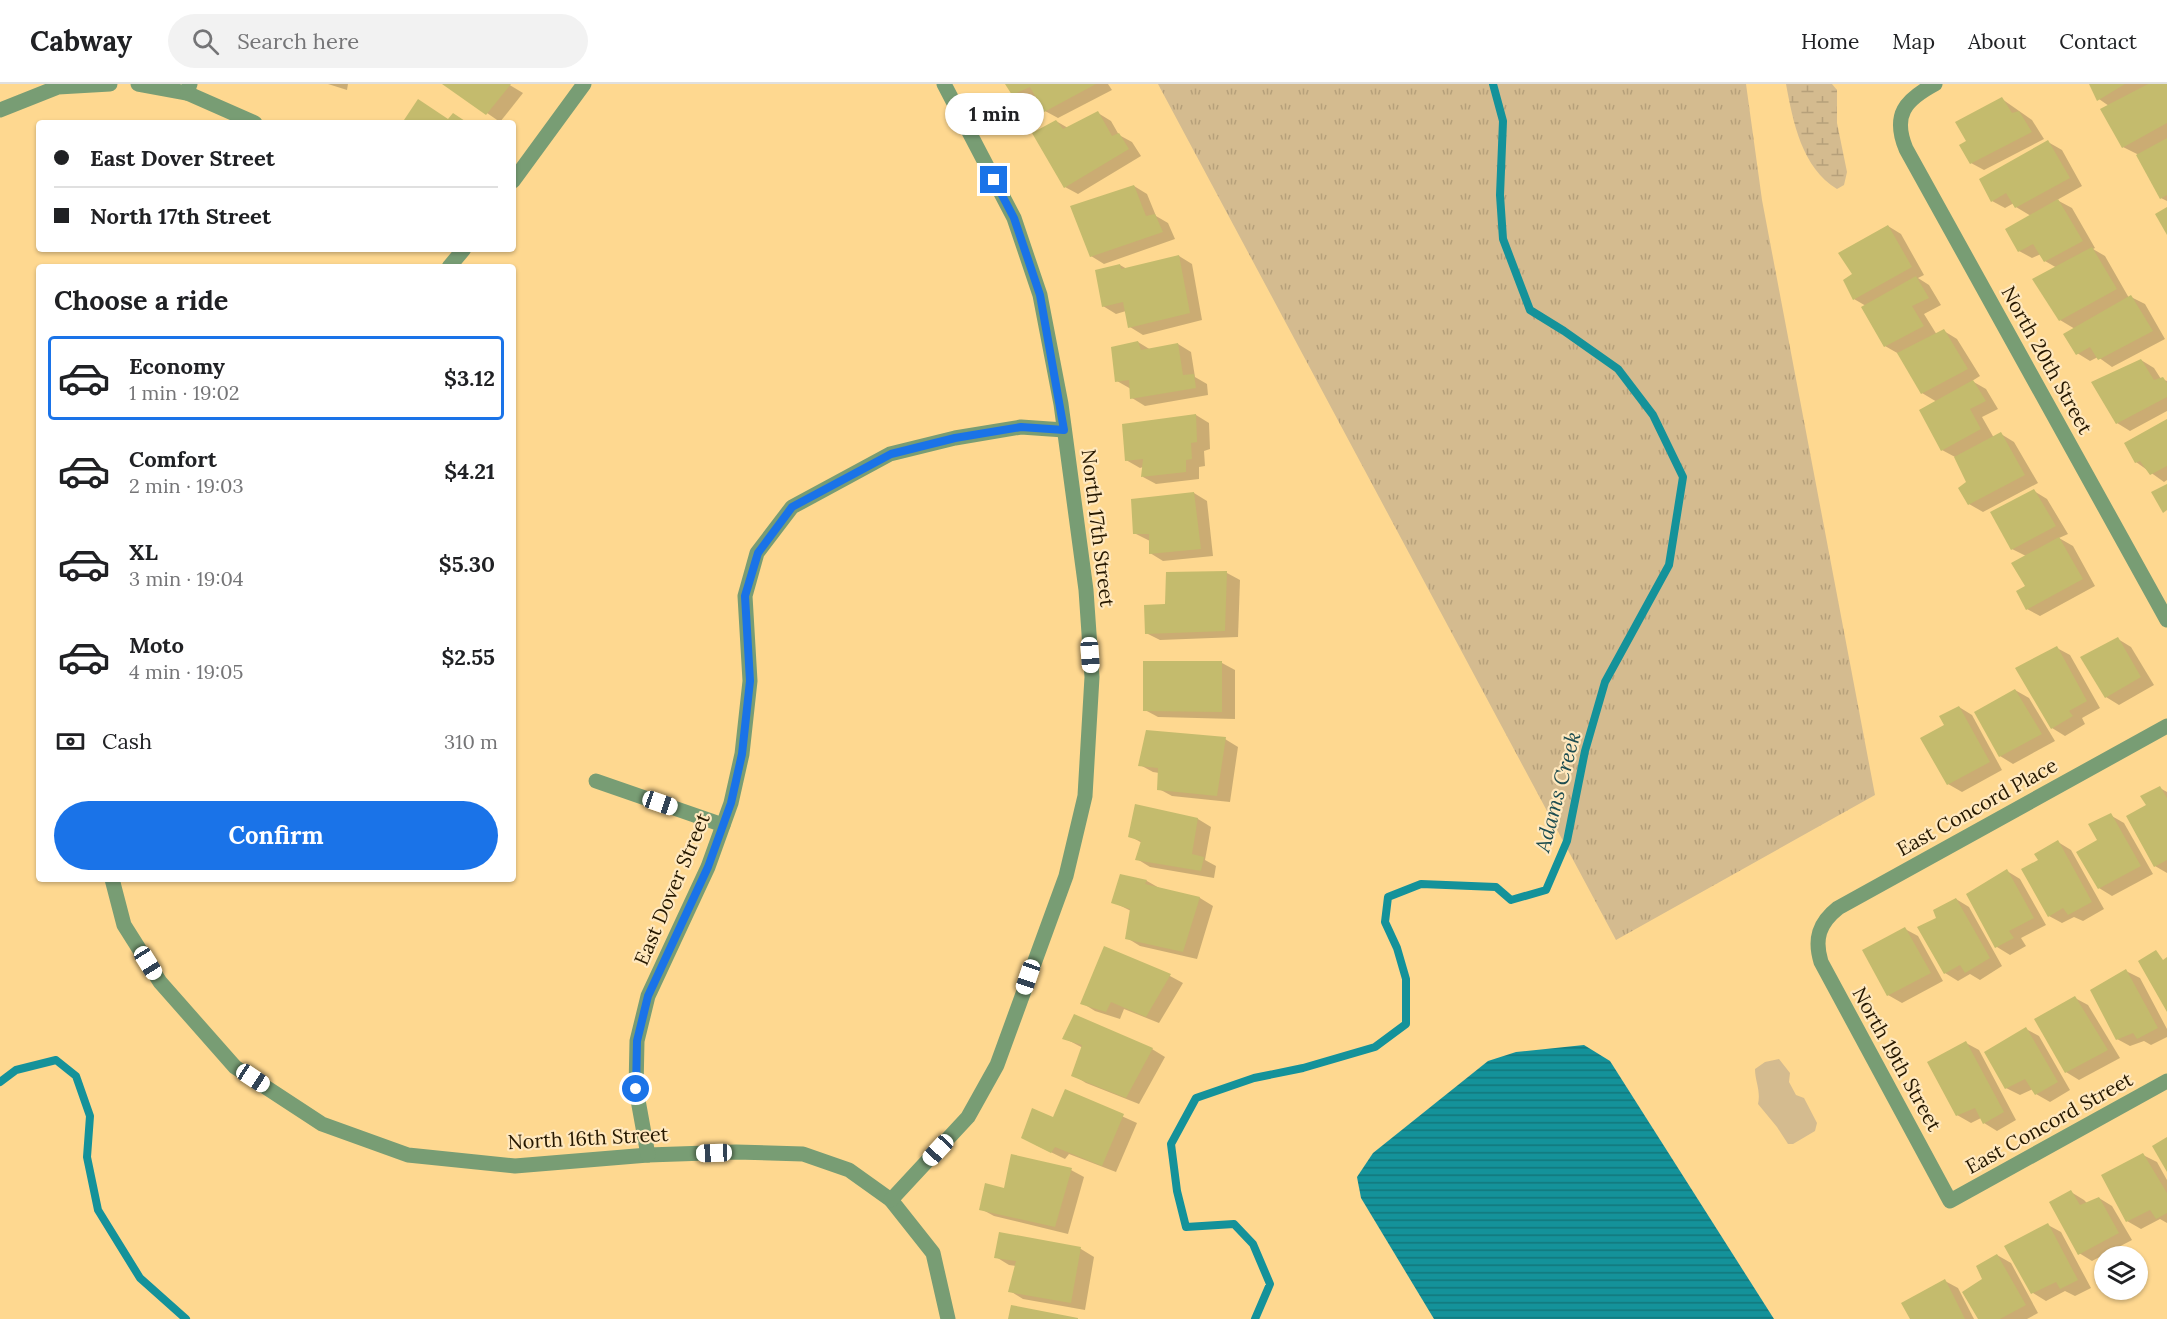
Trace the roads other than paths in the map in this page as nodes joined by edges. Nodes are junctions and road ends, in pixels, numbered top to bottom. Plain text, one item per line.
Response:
1 (110, 84) edge
2 (138, 84) edge
3 (584, 84) edge
4 (944, 84) edge
5 (1935, 84) edge
6 (189, 89) edge
7 (0, 110) edge
8 (249, 120) edge
9 (516, 177) edge
10 (1064, 430) junction
11 (2167, 620) edge
12 (2167, 726) edge
13 (596, 781) dead end
14 (723, 825) junction
15 (113, 882) edge
16 (1817, 935) joint
17 (2167, 1081) edge
18 (648, 1155) junction
19 (891, 1200) junction
20 (1950, 1201) joint
21 (948, 1319) edge

1 - 7 street
2 - 6 street
3 - 9 street
4 - 10 street, North 17th Street
5 - 11 street, North 20th Street
6 - 8 street
10 - 14 street, East Dover Street
10 - 19 street, North 17th Street
12 - 16 street, East Concord Place
13 - 14 street
14 - 18 street, East Dover Street
15 - 18 street, North 16th Street
16 - 20 street, North 19th Street
17 - 20 street, East Concord Street
18 - 19 street, North 16th Street
19 - 21 street, North 16th Street

